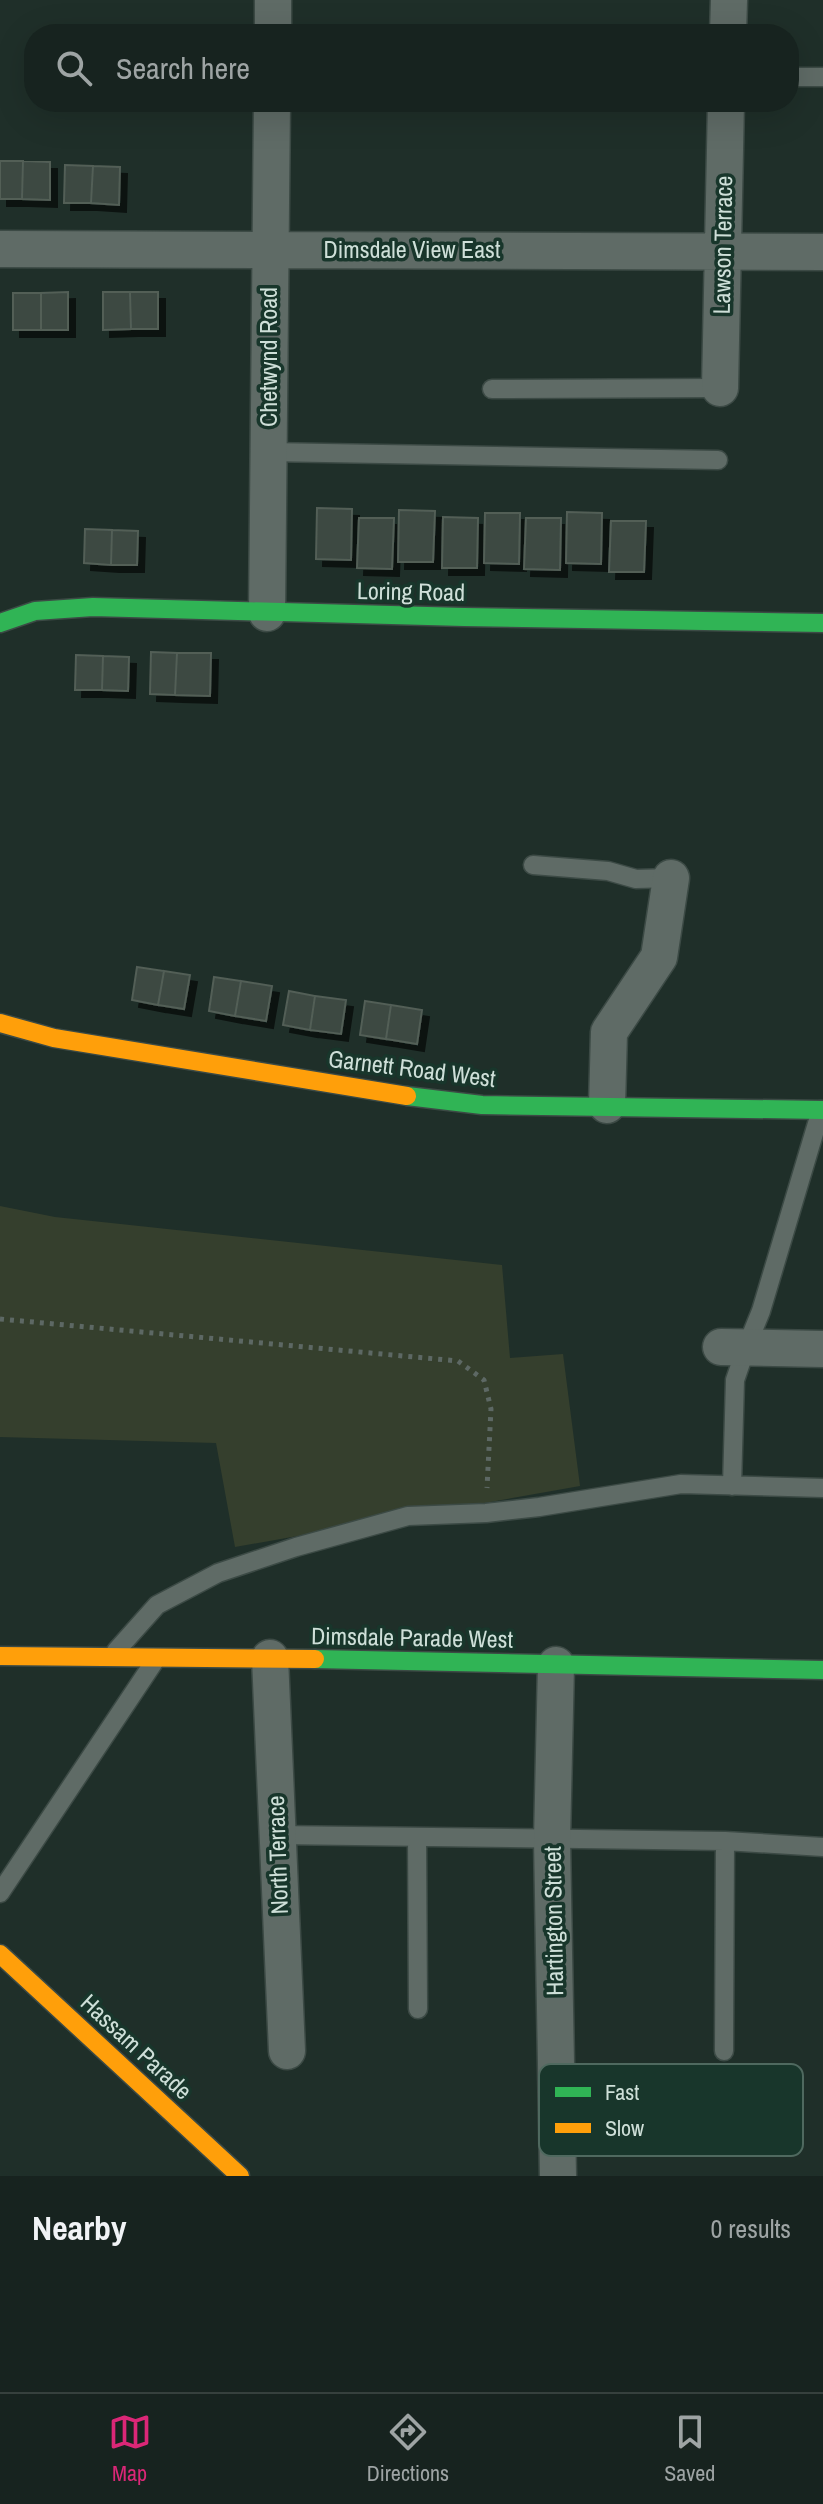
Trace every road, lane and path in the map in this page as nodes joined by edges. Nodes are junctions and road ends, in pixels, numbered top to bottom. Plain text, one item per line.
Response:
1 (273, 0) edge
2 (729, 0) edge
3 (273, 24) edge
4 (728, 24) edge
5 (799, 77) edge
6 (823, 77) edge
7 (272, 112) edge
8 (726, 112) edge
9 (0, 249) edge
10 (270, 249) junction
11 (722, 251) junction
12 (823, 252) edge
13 (720, 388) joint
14 (492, 389) dead end
15 (268, 452) junction
16 (718, 460) dead end
17 (267, 613) junction
18 (0, 623) edge
19 (823, 623) edge
20 (533, 865) dead end
21 (671, 878) joint
22 (0, 1023) edge
23 (607, 1105) junction
24 (822, 1107) edge
25 (0, 1319) edge
26 (733, 1348) junction
27 (823, 1349) edge
28 (732, 1486) junction
29 (823, 1488) edge
30 (486, 1513) junction
31 (0, 1656) edge
32 (112, 1656) junction
33 (158, 1657) junction
34 (270, 1658) junction
35 (556, 1665) junction
36 (823, 1670) edge
37 (277, 1835) junction
38 (417, 1837) junction
39 (552, 1840) junction
40 (725, 1841) junction
41 (823, 1847) edge
42 (0, 1893) edge
43 (0, 1954) edge
44 (418, 2009) dead end
45 (287, 2051) dead end
46 (724, 2051) dead end
47 (556, 2064) edge
48 (558, 2156) edge
49 (240, 2176) edge
50 (558, 2176) edge

1 - 3 street
2 - 4 street
5 - 6 lane
7 - 10 street, Chetwynd Road
8 - 11 street, Lawson Terrace
9 - 10 street, Dimsdale View East
10 - 11 street, Dimsdale View East
10 - 15 street, Chetwynd Road
11 - 12 street, Dimsdale View East
11 - 13 street, Lawson Terrace
13 - 14 lane
15 - 16 lane
15 - 17 street, Chetwynd Road
17 - 18 street, Loring Road
17 - 19 street, Loring Road
20 - 21 lane
21 - 23 street
22 - 23 street, Garnett Road West
23 - 24 street, Garnett Road West
24 - 26 lane
25 - 30 path
26 - 27 street
26 - 28 lane
28 - 29 lane
28 - 30 lane
30 - 32 lane
31 - 32 street, Dimsdale Parade West
32 - 33 street, Dimsdale Parade West
33 - 34 street, Dimsdale Parade West
33 - 42 lane
34 - 35 street, Dimsdale Parade West
34 - 37 street, North Terrace
35 - 36 street, Dimsdale Parade West
35 - 39 street, Hartington Street
37 - 38 lane
37 - 45 street, North Terrace
38 - 39 lane
38 - 44 lane
39 - 40 lane
39 - 47 street, Hartington Street
40 - 41 lane
40 - 46 lane
43 - 49 street, Hassam Parade
48 - 50 street, Hartington Street

